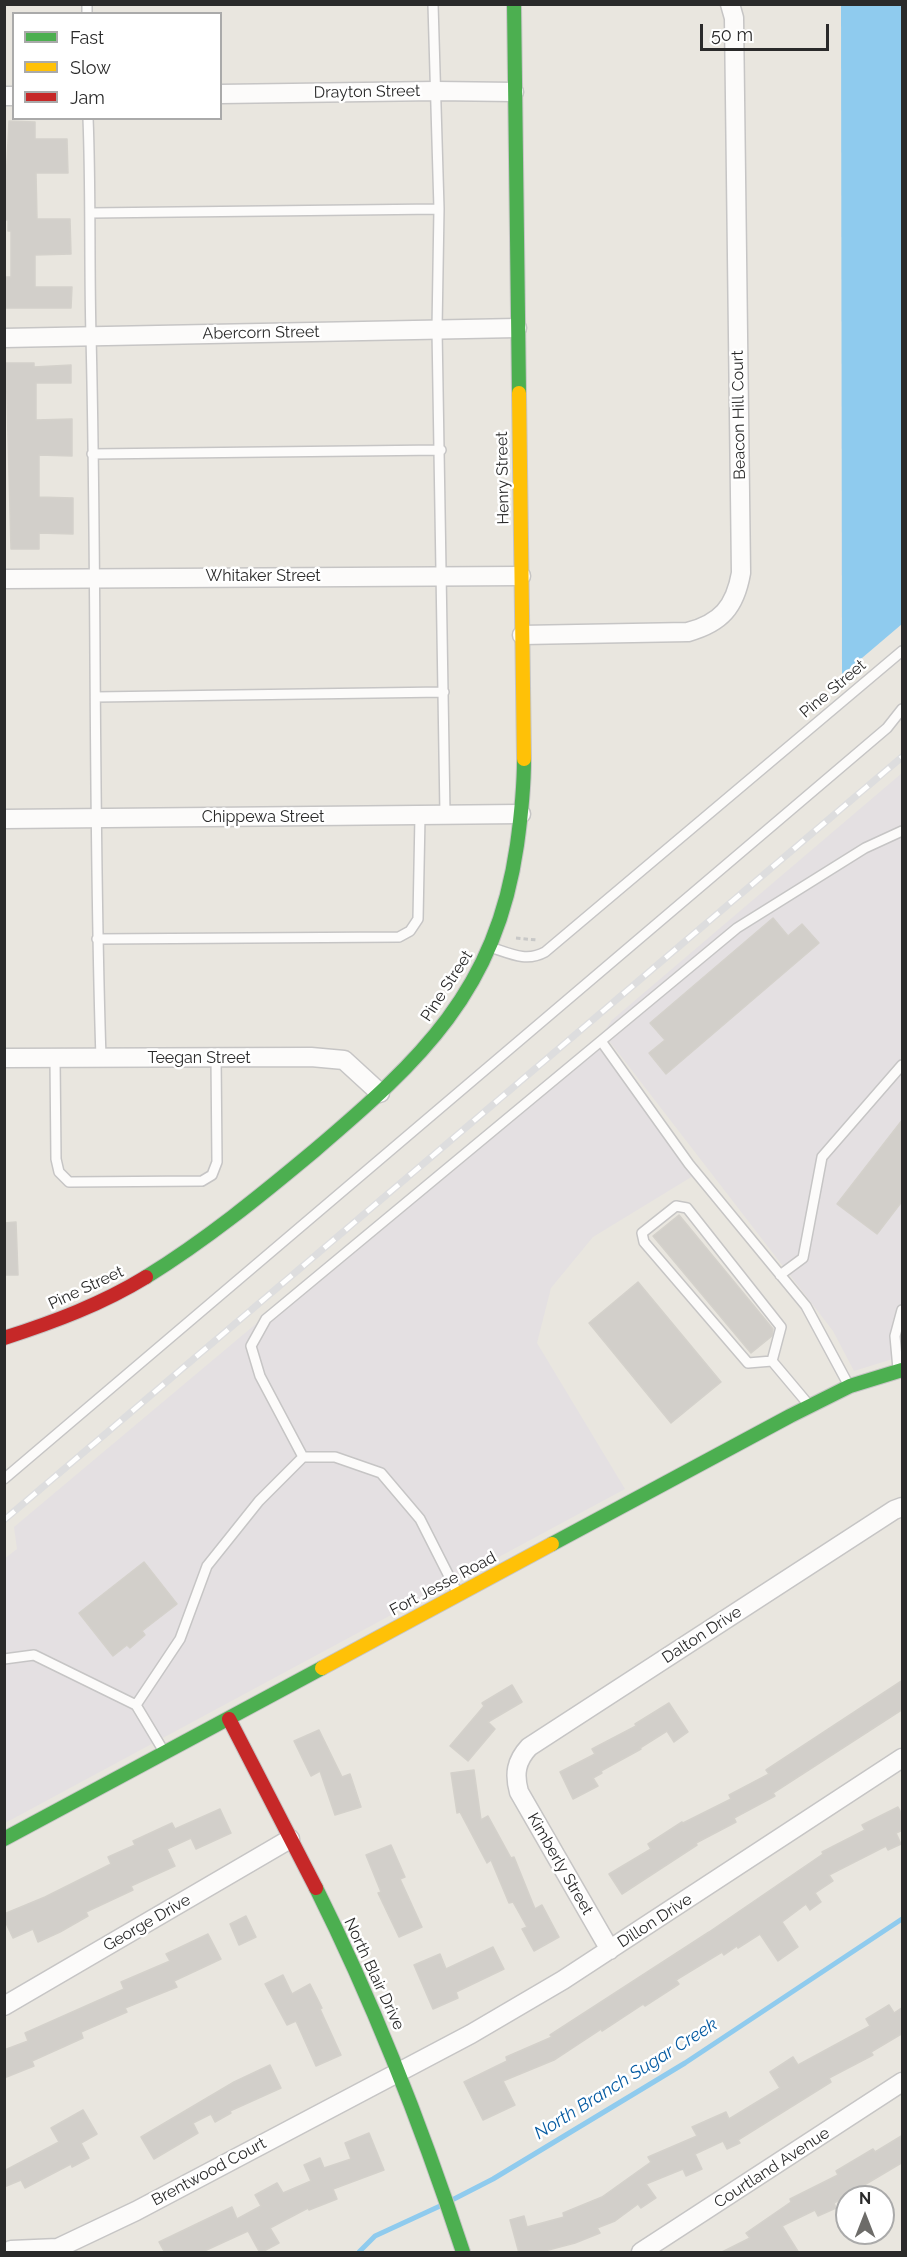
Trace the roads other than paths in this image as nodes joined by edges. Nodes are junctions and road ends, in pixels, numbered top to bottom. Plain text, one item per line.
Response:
1 (433, 4) edge
2 (513, 4) edge
3 (730, 4) edge
4 (436, 91) junction
5 (514, 93) junction
6 (222, 94) edge
7 (88, 120) edge
8 (439, 209) junction
9 (91, 213) junction
10 (517, 328) junction
11 (437, 329) junction
12 (91, 337) junction
13 (4, 338) edge
14 (441, 450) junction
15 (92, 454) junction
16 (442, 575) junction
17 (521, 576) junction
18 (94, 577) junction
19 (4, 579) edge
20 (522, 635) junction
21 (903, 651) edge
22 (444, 692) junction
23 (96, 697) junction
24 (903, 709) edge
25 (445, 814) junction
26 (521, 814) junction
27 (420, 816) junction
28 (95, 818) junction
29 (4, 819) edge
30 (903, 831) edge
31 (97, 939) junction
32 (490, 947) junction
33 (601, 1041) junction
34 (216, 1057) junction
35 (4, 1058) edge
36 (102, 1058) junction
37 (55, 1059) junction
38 (903, 1065) edge
39 (380, 1093) junction
40 (780, 1275) junction
41 (903, 1310) edge
42 (4, 1338) edge
43 (772, 1361) junction
44 (900, 1370) edge
45 (849, 1386) junction
46 (810, 1407) junction
47 (303, 1457) junction
48 (4, 1479) edge
49 (903, 1507) edge
50 (458, 1594) junction
51 (4, 1659) edge
52 (136, 1705) junction
53 (229, 1719) junction
54 (165, 1753) junction
55 (903, 1758) edge
56 (515, 1776) joint
57 (4, 1839) edge
58 (290, 1839) junction
59 (610, 1950) junction
60 (4, 2006) edge
61 (400, 2072) junction
62 (903, 2082) edge
63 (11, 2250) dead end
64 (463, 2253) edge
65 (641, 2253) edge

1 - 4 lane
2 - 5 street, Henry Street
3 - 20 street, Beacon Hill Court
4 - 5 street, Drayton Street
4 - 6 street, Drayton Street
4 - 8 lane
5 - 10 street, Henry Street
7 - 9 lane
8 - 9 lane
8 - 11 lane
9 - 12 lane
10 - 11 street, Abercorn Street
10 - 17 street, Henry Street
11 - 12 street, Abercorn Street
11 - 14 lane
12 - 13 street, Abercorn Street
12 - 15 lane
14 - 15 lane
14 - 16 lane
15 - 18 lane
16 - 17 street, Whitaker Street
16 - 18 street, Whitaker Street
16 - 22 lane
17 - 20 street, Henry Street
18 - 19 street, Whitaker Street
18 - 23 lane
20 - 26 street, Henry Street
21 - 32 lane, Pine Street
22 - 23 lane
22 - 25 lane
23 - 28 lane
24 - 48 lane
25 - 26 street, Chippewa Street
25 - 27 street, Chippewa Street
26 - 32 street, Henry Street
27 - 28 street, Chippewa Street
27 - 31 lane
28 - 29 street, Chippewa Street
28 - 31 lane
30 - 33 lane
31 - 36 lane
32 - 39 street, Pine Street
33 - 40 lane
33 - 47 lane
34 - 36 street, Teegan Street
34 - 37 lane
34 - 39 street, Teegan Street
35 - 37 street, Teegan Street
36 - 37 street, Teegan Street
38 - 40 lane
39 - 42 street, Pine Street
40 - 45 lane
41 - 44 lane
43 - 43 lane
43 - 46 lane
44 - 45 street, Fort Jesse Road
45 - 46 street, Fort Jesse Road
46 - 50 street, Fort Jesse Road
47 - 50 lane
47 - 52 lane
49 - 56 street, Dalton Drive
50 - 53 street, Fort Jesse Road
51 - 52 lane
52 - 54 lane
53 - 54 street, Fort Jesse Road
53 - 58 street, North Blair Drive
54 - 57 street, Fort Jesse Road
55 - 59 street, Dillon Drive
56 - 59 street, Kimberly Street
58 - 60 street, George Drive
58 - 61 street, North Blair Drive
59 - 61 street, Dillon Drive
61 - 63 street, Brentwood Court
61 - 64 street, North Blair Drive
62 - 65 street, Courtland Avenue

